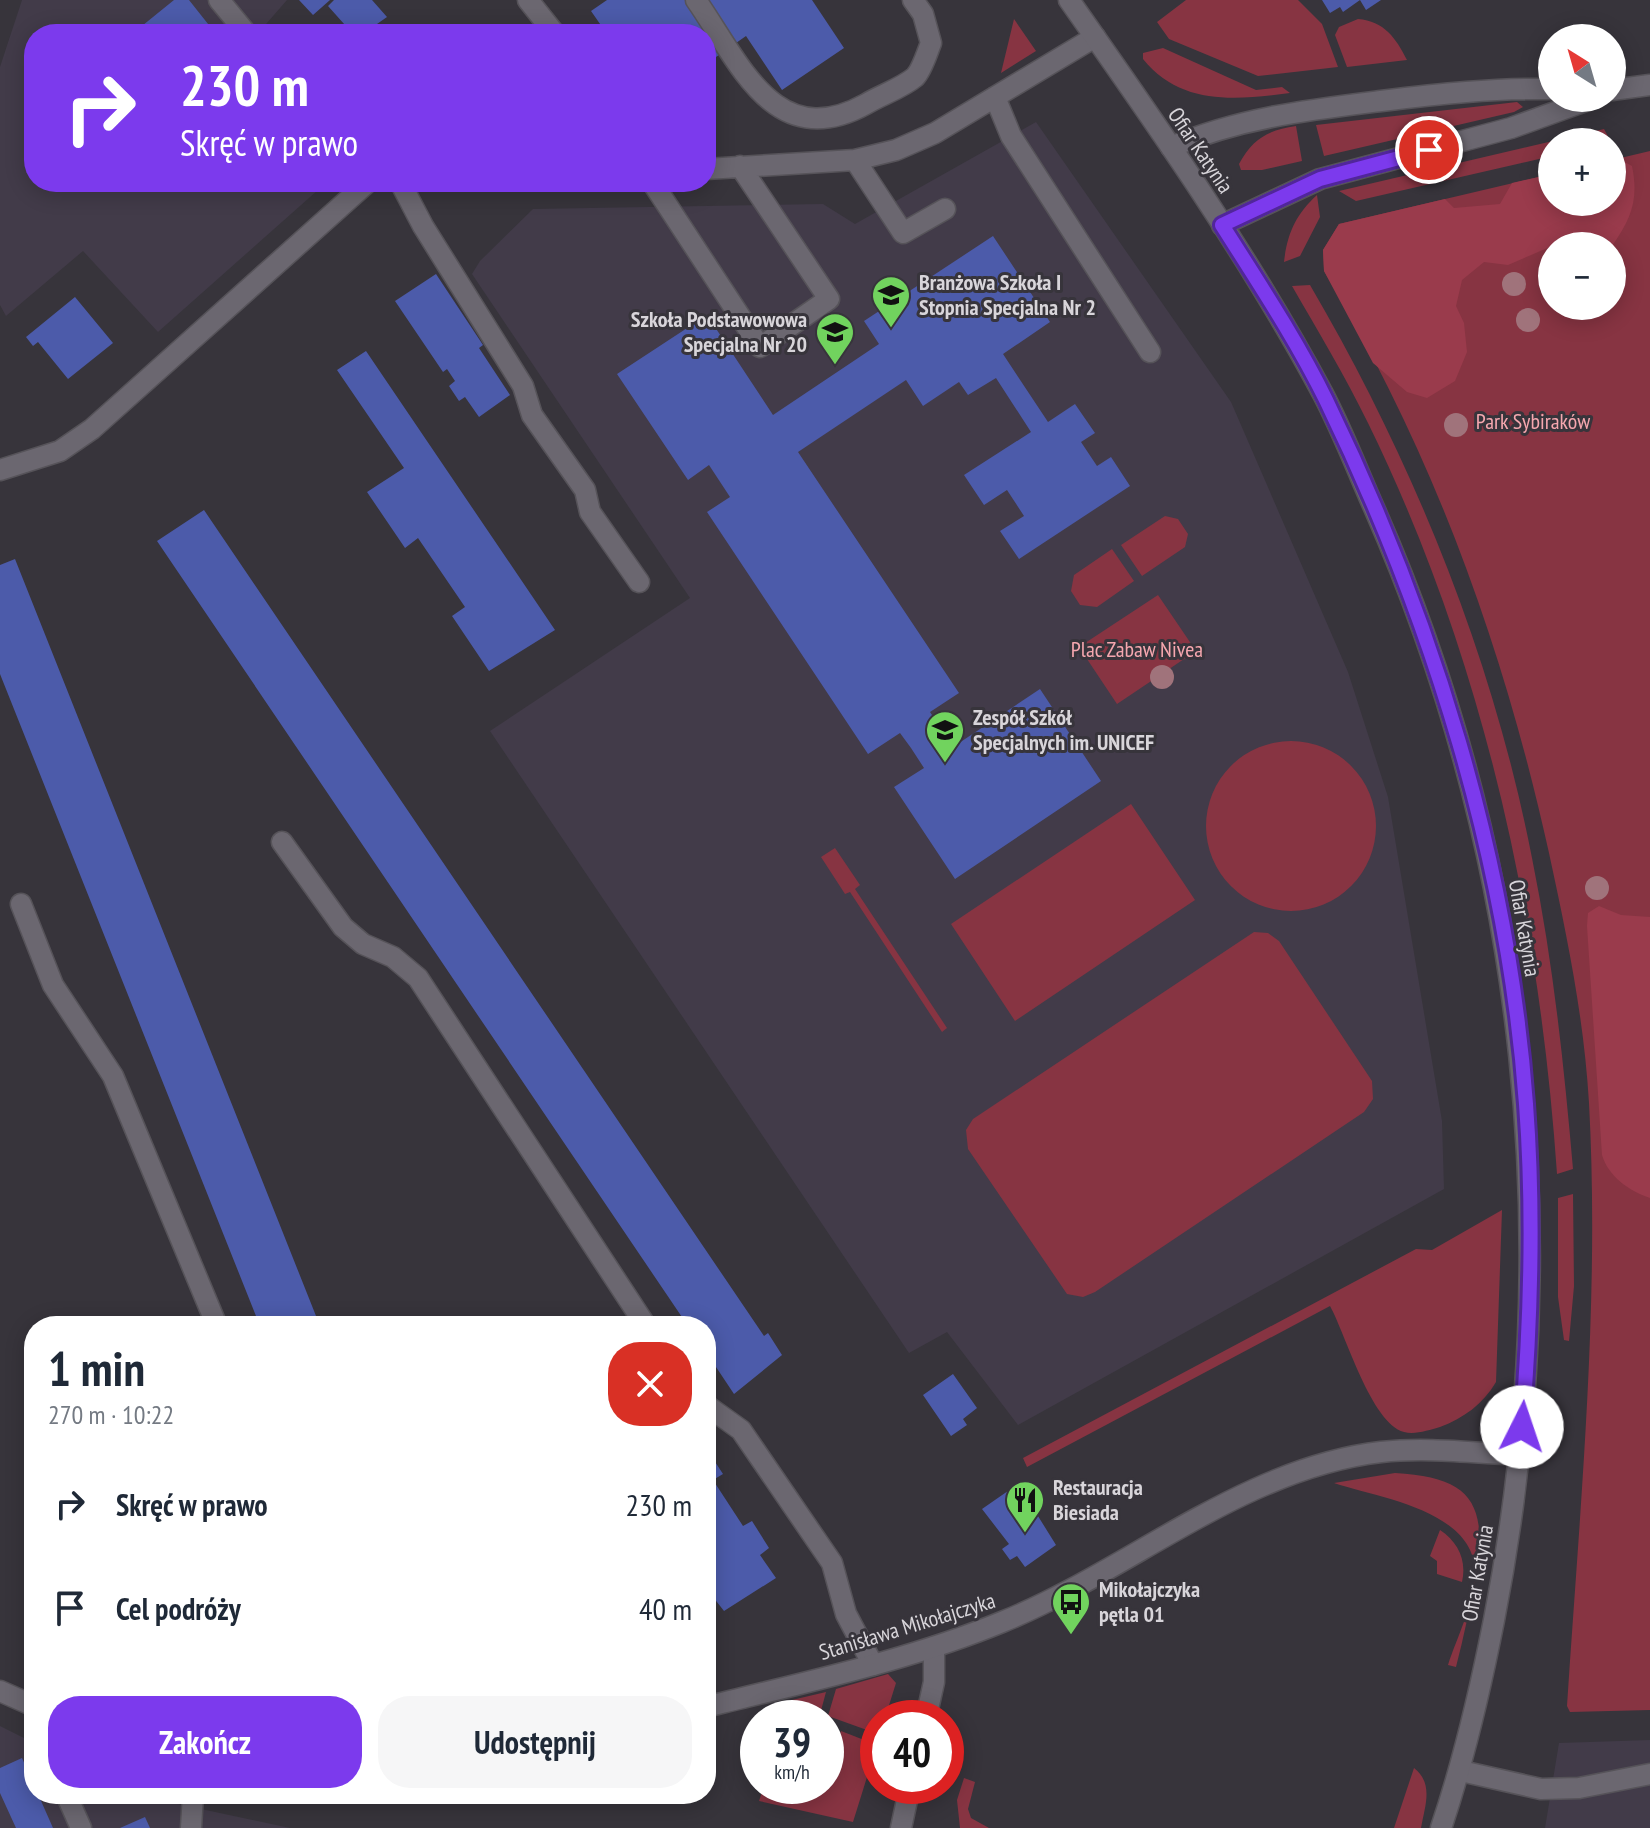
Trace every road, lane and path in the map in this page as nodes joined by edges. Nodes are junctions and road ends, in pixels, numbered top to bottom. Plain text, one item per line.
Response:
1 (219, 0) edge
2 (528, 0) edge
3 (696, 0) edge
4 (913, 0) edge
5 (1069, 0) edge
6 (239, 24) edge
7 (546, 24) edge
8 (713, 24) edge
9 (716, 28) edge
10 (1095, 37) junction
11 (1650, 85) edge
12 (1538, 89) edge
13 (1626, 89) edge
14 (995, 97) junction
15 (1555, 112) edge
16 (1171, 147) junction
17 (855, 160) junction
18 (740, 166) junction
19 (716, 168) edge
20 (357, 192) edge
21 (405, 192) edge
22 (659, 192) edge
23 (945, 209) dead end
24 (1222, 225) junction
25 (1150, 352) dead end
26 (0, 470) edge
27 (639, 582) dead end
28 (282, 842) dead end
29 (21, 904) dead end
30 (213, 1316) edge
31 (639, 1316) edge
32 (716, 1412) edge
33 (1520, 1455) junction
34 (934, 1647) junction
35 (873, 1665) junction
36 (0, 1691) edge
37 (930, 1700) edge
38 (24, 1702) edge
39 (716, 1704) edge
40 (1461, 1771) junction
41 (1650, 1774) edge
42 (70, 1804) edge
43 (192, 1804) edge
44 (906, 1804) edge
45 (81, 1828) edge
46 (191, 1828) edge
47 (901, 1828) edge
48 (1441, 1828) edge
49 (1456, 1828) edge

1 - 6 street
2 - 7 street
3 - 8 street
4 - 9 street
5 - 10 street, Ofiar Katynia
10 - 14 street
10 - 16 street, Ofiar Katynia
11 - 13 street
12 - 16 street
14 - 17 street
14 - 25 street
15 - 24 street
16 - 24 street, Ofiar Katynia
17 - 18 street
17 - 23 street
18 - 19 street
18 - 22 street
20 - 26 street
21 - 27 street
24 - 33 street, Ofiar Katynia
28 - 31 street
29 - 30 street
32 - 35 street
33 - 34 street, Stanisława Mikołajczyka
33 - 40 street, Ofiar Katynia
34 - 35 street, Stanisława Mikołajczyka
34 - 37 street
35 - 39 street, Stanisława Mikołajczyka
36 - 38 street
40 - 41 street
40 - 48 street, Ofiar Katynia
40 - 49 street, Ofiar Katynia
42 - 45 street
43 - 46 street
44 - 47 street

